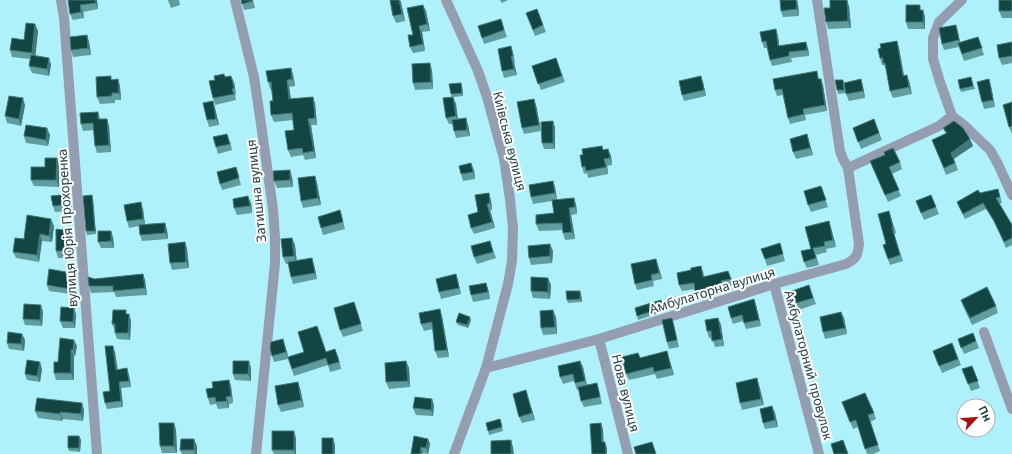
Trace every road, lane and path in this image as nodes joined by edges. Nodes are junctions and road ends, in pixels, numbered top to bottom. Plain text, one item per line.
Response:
1 (61, 0) edge
2 (235, 0) edge
3 (446, 0) edge
4 (817, 0) edge
5 (962, 0) edge
6 (952, 116) junction
7 (848, 168) junction
8 (1012, 195) edge
9 (774, 284) junction
10 (984, 332) dead end
11 (599, 339) junction
12 (486, 368) junction
13 (1012, 409) edge
14 (97, 454) edge
15 (256, 454) edge
16 (454, 454) edge
17 (628, 454) edge
18 (819, 454) edge

1 - 14 street, вулиця Юрія Прохоренка
2 - 15 street, Затишна вулиця
3 - 12 street, Київська вулиця
4 - 7 street, Амбулаторна вулиця
5 - 6 street
6 - 7 street
6 - 8 street
7 - 9 street, Амбулаторна вулиця
9 - 11 street, Амбулаторна вулиця
9 - 18 street, Амбулаторний провулок
10 - 13 street
11 - 12 street, Амбулаторна вулиця
11 - 17 street, Нова вулиця
12 - 16 street, Київська вулиця

